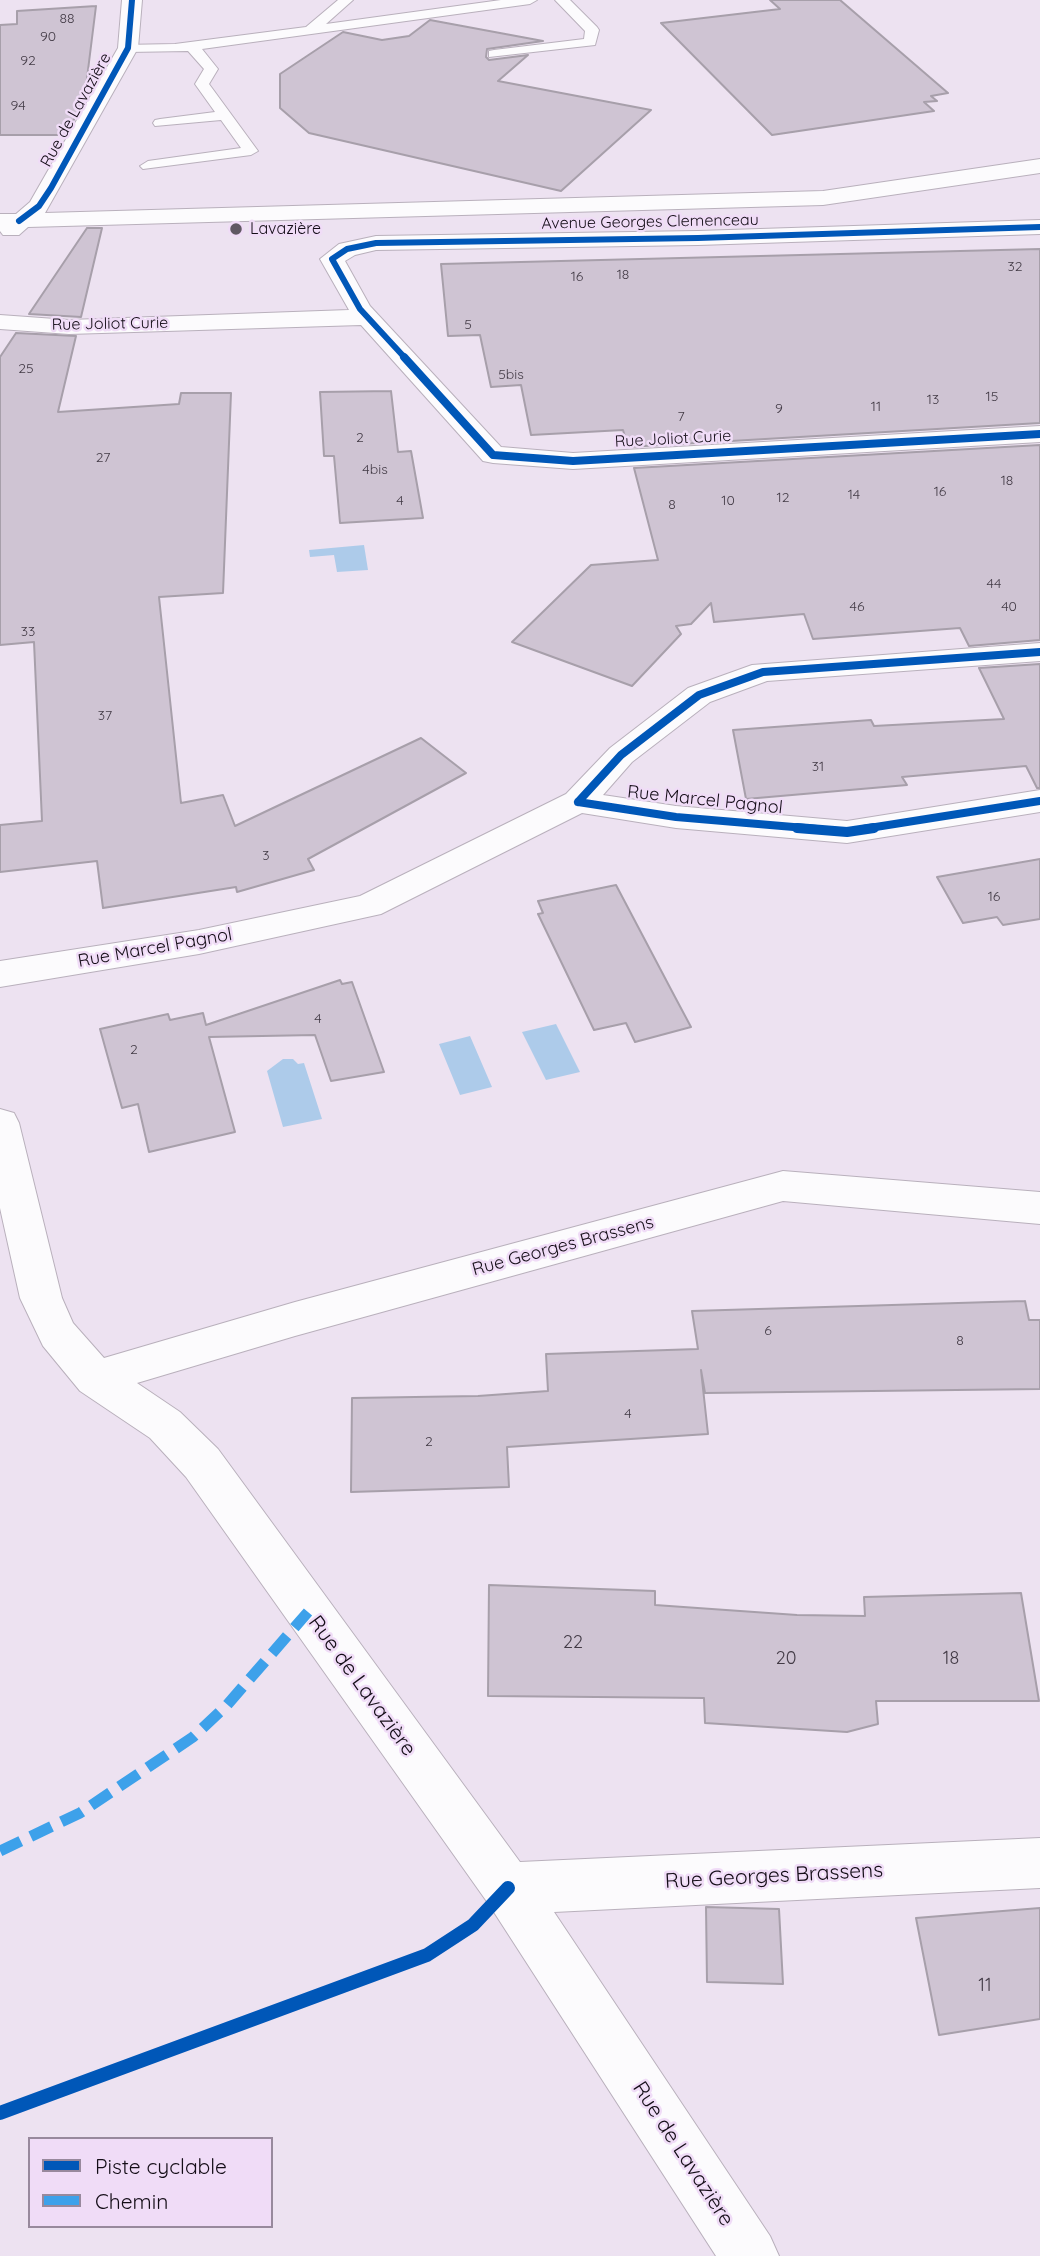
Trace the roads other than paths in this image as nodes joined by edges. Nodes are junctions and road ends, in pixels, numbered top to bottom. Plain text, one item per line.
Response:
1 (132, 0) edge
2 (346, 0) edge
3 (530, 0) edge
4 (562, 0) edge
5 (311, 30) junction
6 (192, 46) junction
7 (128, 48) junction
8 (494, 54) dead end
9 (225, 115) junction
10 (160, 123) dead end
11 (148, 166) dead end
12 (1040, 166) edge
13 (692, 203) junction
14 (10, 221) edge
15 (1040, 227) edge
16 (698, 238) junction
17 (0, 245) edge
18 (368, 317) junction
19 (0, 322) edge
20 (1040, 434) edge
21 (1040, 652) edge
22 (1040, 801) edge
23 (578, 802) junction
24 (0, 974) edge
25 (0, 1123) edge
26 (1040, 1208) edge
27 (94, 1378) junction
28 (1040, 1863) edge
29 (508, 1888) junction
30 (750, 2256) edge

1 - 7 street, Rue de Lavazière
2 - 5 lane
3 - 5 lane
4 - 8 lane
5 - 6 lane
6 - 7 lane
6 - 9 lane
7 - 14 street, Rue de Lavazière
9 - 10 lane
9 - 11 lane
12 - 13 street, Avenue Georges Clemenceau
13 - 14 street, Avenue Georges Clemenceau
13 - 16 street, Avenue Georges Clemenceau
14 - 17 street, Rue de Lavazière
15 - 16 street, Avenue Georges Clemenceau
16 - 18 street, Avenue Georges Clemenceau
18 - 19 street, Rue Joliot Curie
18 - 20 street, Rue Joliot Curie
21 - 23 street, Rue Marcel Pagnol
22 - 23 street, Rue Marcel Pagnol
23 - 24 street, Rue Marcel Pagnol
25 - 27 street, Rue de Lavazière
26 - 27 street, Rue Georges Brassens
27 - 29 street, Rue de Lavazière
28 - 29 street, Rue Georges Brassens
29 - 30 street, Rue de Lavazière

